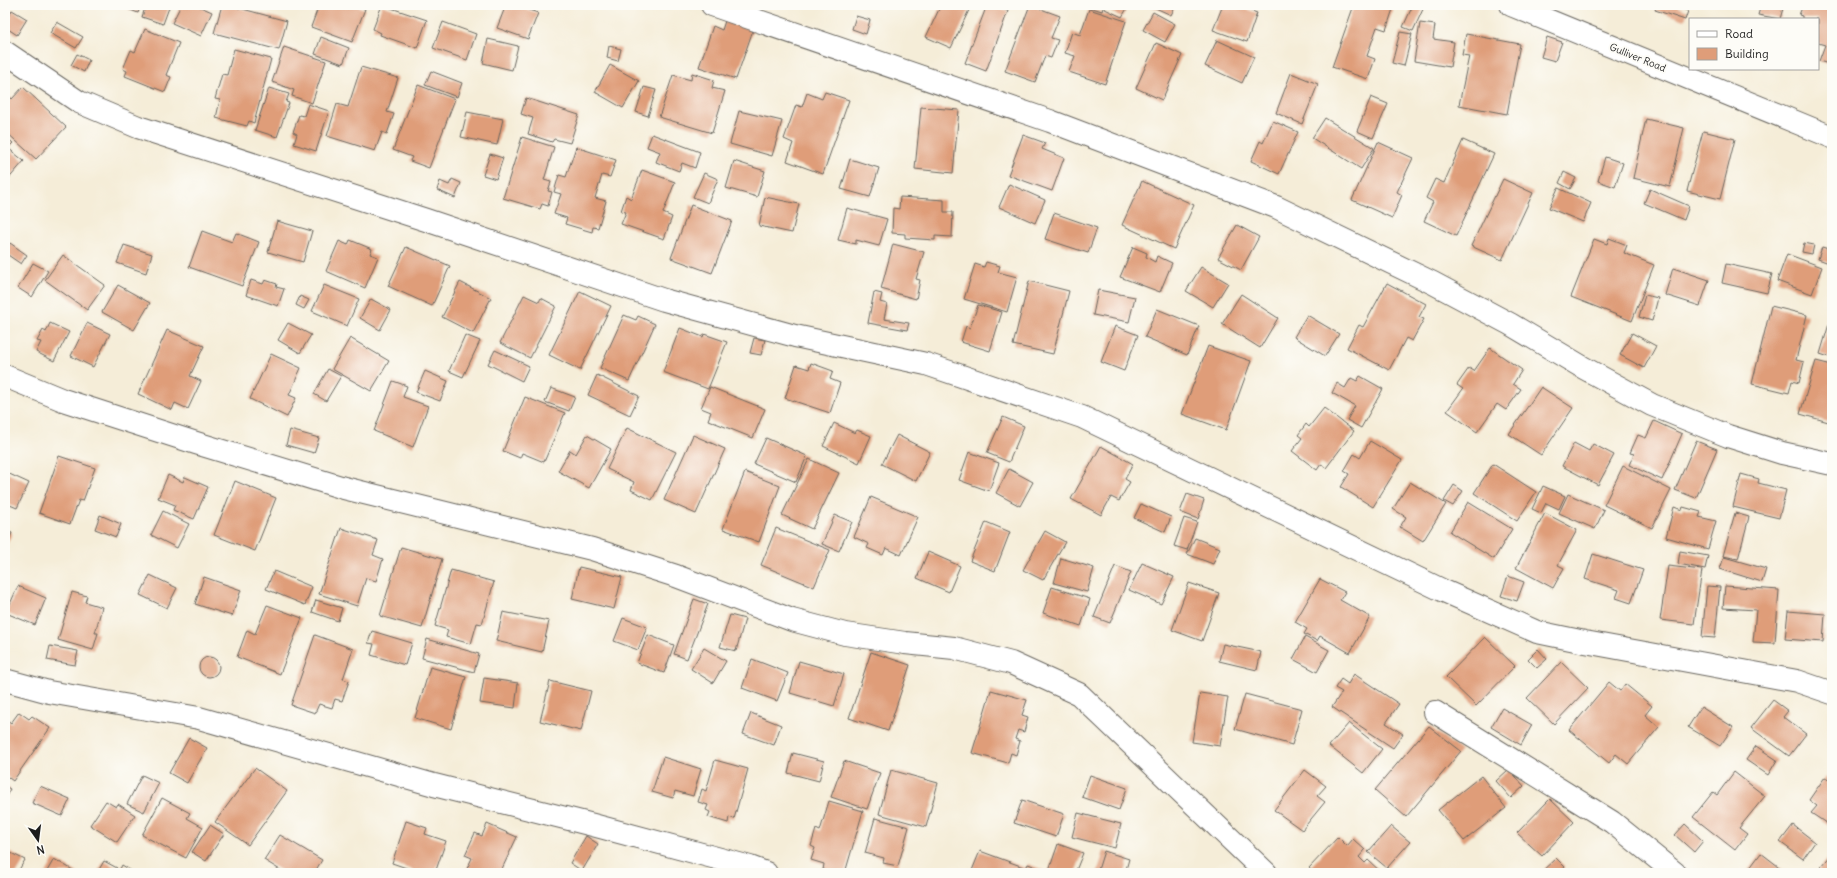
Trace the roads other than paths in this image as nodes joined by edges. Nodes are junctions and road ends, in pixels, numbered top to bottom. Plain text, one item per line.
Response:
1 (712, 5) edge
2 (1511, 5) edge
3 (5, 52) edge
4 (1832, 137) edge
5 (5, 376) edge
6 (1832, 464) edge
7 (5, 680) edge
8 (1832, 693) edge
9 (1435, 712) dead end
10 (766, 873) edge
11 (1266, 873) edge
12 (1675, 873) edge

1 - 6 street
2 - 4 street, Gulliver Road
3 - 8 street
5 - 11 street
7 - 10 street
9 - 12 street

